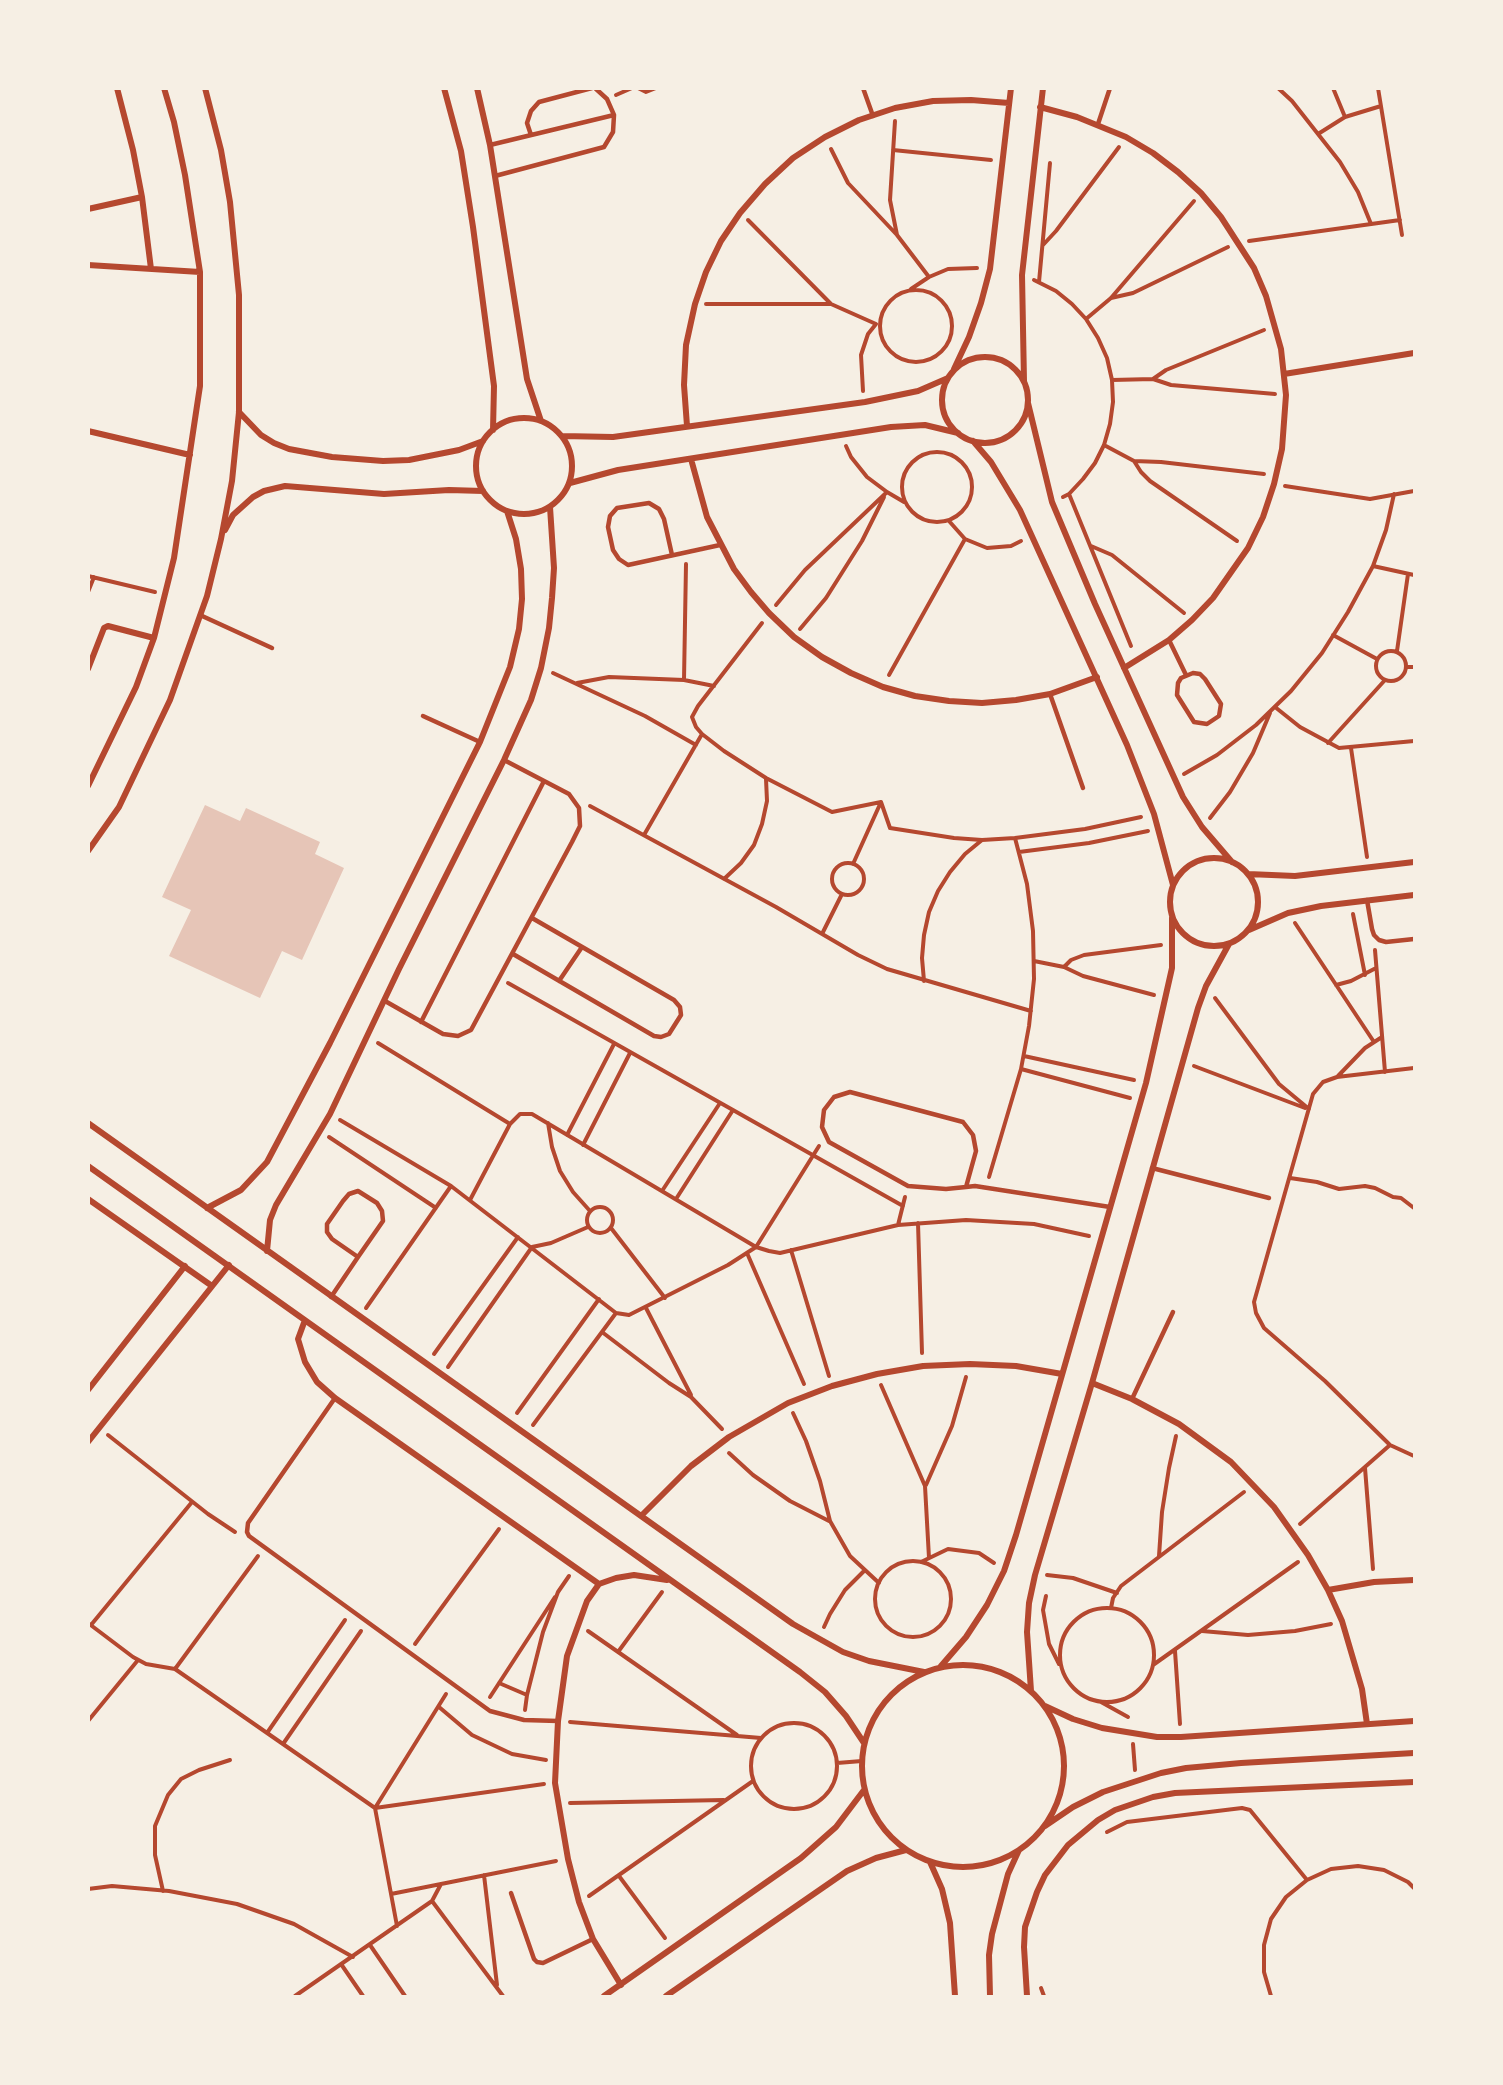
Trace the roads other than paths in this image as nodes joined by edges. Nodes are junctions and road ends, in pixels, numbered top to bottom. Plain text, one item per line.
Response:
1 (117, 88) edge
2 (164, 88) edge
3 (205, 88) edge
4 (444, 88) edge
5 (477, 88) edge
6 (594, 88) edge
7 (863, 88) edge
8 (1011, 88) edge
9 (1043, 88) edge
10 (1110, 88) edge
11 (1009, 103) junction
12 (1040, 107) junction
13 (614, 115) junction
14 (873, 116) junction
15 (1098, 124) junction
16 (531, 135) junction
17 (490, 145) junction
18 (495, 176) junction
19 (142, 197) junction
20 (88, 209) edge
21 (88, 265) edge
22 (151, 269) junction
23 (200, 272) junction
24 (1414, 353) edge
25 (954, 369) junction
26 (1284, 374) junction
27 (948, 378) junction
28 (1024, 381) junction
29 (1028, 403) junction
30 (239, 412) junction
31 (541, 421) junction
32 (687, 426) junction
33 (493, 430) junction
34 (88, 431) edge
35 (958, 433) junction
36 (562, 436) junction
37 (483, 441) junction
38 (973, 441) junction
39 (190, 455) junction
40 (691, 459) junction
41 (570, 483) junction
42 (483, 491) junction
43 (550, 507) junction
44 (507, 511) junction
45 (221, 539) junction
46 (720, 545) junction
47 (672, 555) junction
48 (200, 615) junction
49 (154, 638) junction
50 (1169, 640) junction
51 (272, 648) dead end
52 (1124, 668) junction
53 (88, 669) edge
54 (1186, 675) junction
55 (1097, 677) junction
56 (1050, 694) junction
57 (423, 716) dead end
58 (480, 742) junction
59 (504, 760) junction
60 (544, 781) junction
61 (88, 786) edge
62 (1083, 788) dead end
63 (88, 852) edge
64 (1232, 862) junction
65 (1414, 862) edge
66 (1248, 874) junction
67 (1173, 885) junction
68 (1414, 895) edge
69 (1368, 900) junction
70 (532, 918) junction
71 (1172, 918) junction
72 (1248, 931) junction
73 (1414, 939) edge
74 (1229, 944) junction
75 (582, 947) junction
76 (513, 954) junction
77 (559, 981) junction
78 (385, 1001) junction
79 (421, 1022) junction
80 (88, 1123) edge
81 (88, 1166) edge
82 (1152, 1168) junction
83 (966, 1187) junction
84 (1269, 1198) dead end
85 (88, 1199) edge
86 (1110, 1207) junction
87 (207, 1208) junction
88 (267, 1251) junction
89 (358, 1257) junction
90 (228, 1265) junction
91 (185, 1266) junction
92 (212, 1286) junction
93 (331, 1297) junction
94 (1173, 1312) dead end
95 (305, 1320) junction
96 (1062, 1374) junction
97 (1092, 1383) junction
98 (88, 1390) edge
99 (335, 1398) junction
100 (1132, 1399) junction
101 (88, 1442) edge
102 (641, 1516) junction
103 (1414, 1580) edge
104 (671, 1581) junction
105 (599, 1584) junction
106 (1328, 1590) junction
107 (941, 1666) junction
108 (924, 1672) junction
109 (1031, 1691) junction
110 (1045, 1706) junction
111 (558, 1721) junction
112 (1414, 1721) edge
113 (1367, 1724) junction
114 (864, 1743) junction
115 (1414, 1752) edge
116 (1414, 1782) edge
117 (864, 1790) junction
118 (1044, 1826) junction
119 (906, 1850) junction
120 (1019, 1850) junction
121 (930, 1862) junction
122 (511, 1893) dead end
123 (593, 1939) junction
124 (621, 1985) junction
125 (604, 1996) edge
126 (666, 1996) edge
127 (955, 1996) edge
128 (990, 1996) edge
129 (1027, 1996) edge

1 - 19 street
2 - 23 street
3 - 30 street
4 - 33 street
5 - 17 street
6 - 13 lane
6 - 16 lane
7 - 14 lane
8 - 11 street
9 - 12 street
10 - 15 lane
11 - 14 street
11 - 25 street
12 - 15 street
12 - 28 street
13 - 16 lane
13 - 18 lane
14 - 32 street
15 - 26 street
16 - 17 lane
17 - 18 street
18 - 31 street
19 - 20 street
19 - 22 street
21 - 22 street
22 - 23 street
23 - 39 street
24 - 26 street
25 - 27 street
25 - 28 street
26 - 50 street
27 - 32 street
27 - 35 street
28 - 29 street
29 - 38 street
29 - 52 street
30 - 37 street
30 - 45 street
31 - 33 street
31 - 36 street
32 - 36 street
33 - 37 street
34 - 39 street
35 - 38 street
35 - 40 street
36 - 41 street
37 - 42 street
38 - 55 street
39 - 49 street
40 - 41 street
40 - 46 street
41 - 43 street
42 - 44 street
42 - 45 street
43 - 44 street
43 - 59 street
44 - 58 street
45 - 48 street
46 - 47 lane
46 - 56 street
47 - 47 lane
48 - 51 lane
48 - 63 street
49 - 53 street
49 - 61 street
50 - 52 street
50 - 54 lane
52 - 64 street
54 - 54 lane
55 - 56 street
55 - 67 street
56 - 62 lane
57 - 58 lane
58 - 87 street
59 - 60 lane
59 - 78 street
60 - 70 lane
60 - 79 lane
64 - 66 street
64 - 67 street
65 - 66 street
66 - 72 street
67 - 71 street
68 - 69 street
69 - 72 street
69 - 73 lane
70 - 75 lane
70 - 76 lane
71 - 74 street
71 - 86 street
72 - 74 street
74 - 82 street
75 - 77 lane
75 - 77 lane
76 - 77 lane
76 - 79 lane
78 - 79 lane
78 - 88 street
80 - 87 street
81 - 90 street
82 - 84 lane
82 - 97 street
83 - 83 lane
83 - 86 lane
85 - 91 street
86 - 96 street
87 - 88 street
88 - 93 street
89 - 89 lane
89 - 93 lane
90 - 92 street
90 - 95 street
91 - 92 street
91 - 98 street
92 - 101 street
93 - 102 street
94 - 100 lane
95 - 99 street
95 - 104 street
96 - 102 street
96 - 107 street
97 - 100 street
97 - 109 street
99 - 105 street
99 - 111 lane
100 - 106 street
102 - 108 street
103 - 106 street
104 - 105 street
104 - 114 street
105 - 111 street
106 - 113 street
107 - 108 street
107 - 109 street
108 - 114 street
109 - 110 street
110 - 113 street
110 - 118 street
111 - 123 street
112 - 113 street
114 - 117 street
115 - 118 street
116 - 129 street
117 - 119 street
117 - 124 street
118 - 120 street
119 - 121 street
119 - 126 street
120 - 121 street
120 - 128 street
121 - 127 street
122 - 123 lane
123 - 124 street
124 - 125 street

